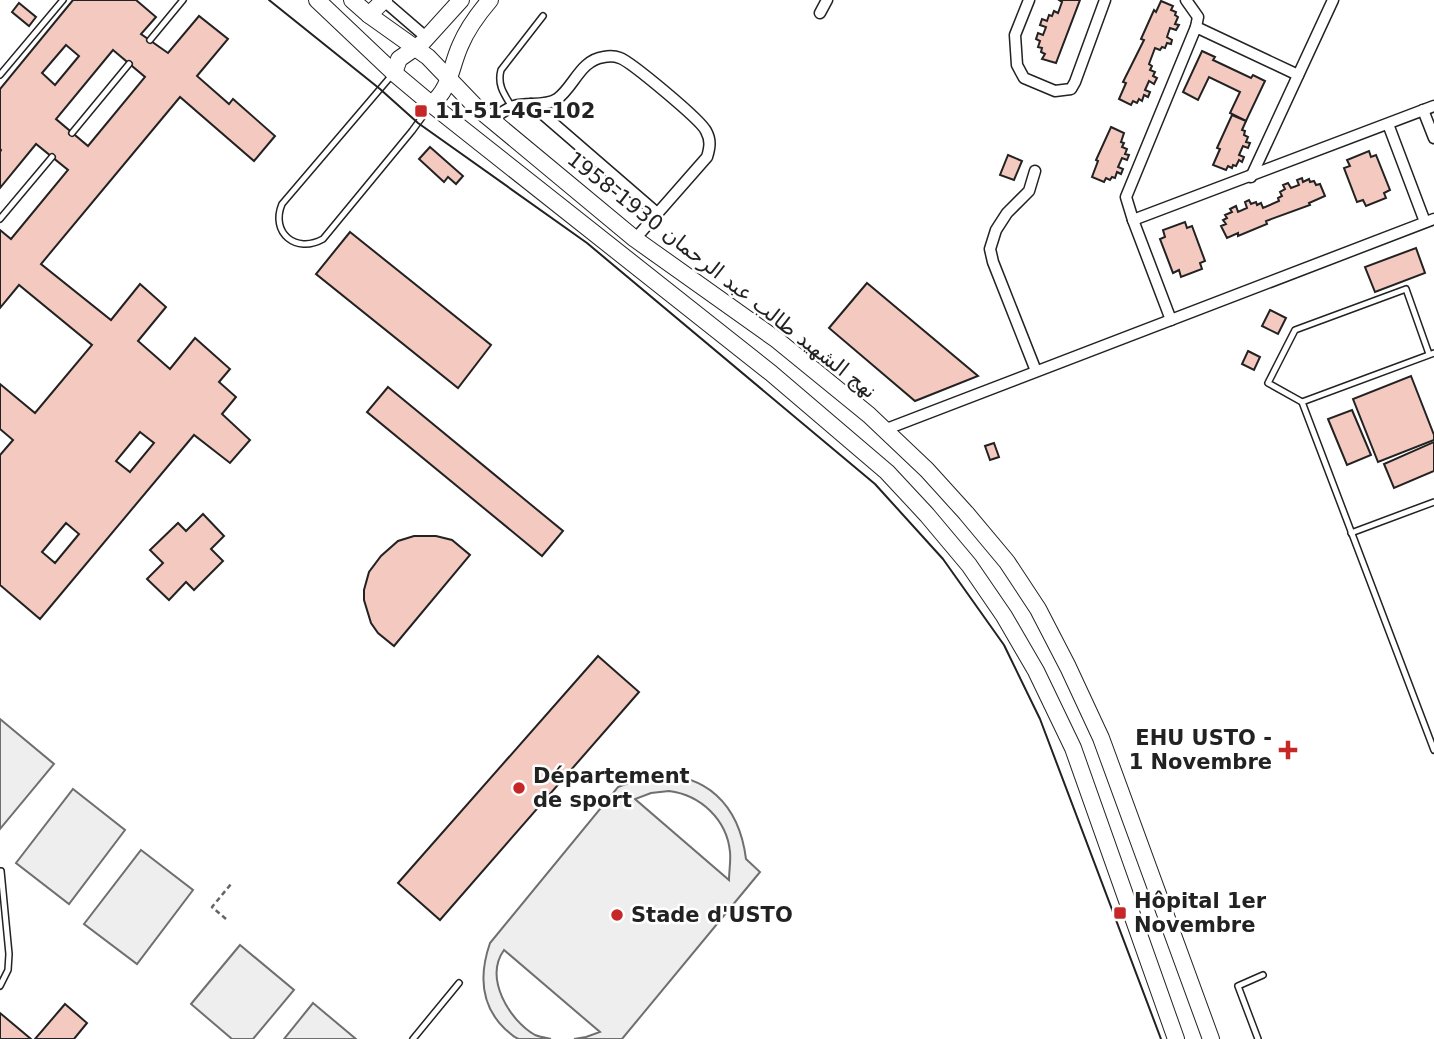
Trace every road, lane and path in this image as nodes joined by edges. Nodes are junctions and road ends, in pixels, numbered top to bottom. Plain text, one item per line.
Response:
1 (63, 0) edge
2 (183, 0) edge
3 (317, 0) edge
4 (352, 0) edge
5 (384, 0) edge
6 (461, 0) edge
7 (827, 0) edge
8 (1029, 0) edge
9 (1105, 0) edge
10 (1186, 0) edge
11 (1333, 0) edge
12 (481, 3) edge
13 (820, 13) dead end
14 (369, 15) junction
15 (543, 16) dead end
16 (1196, 27) junction
17 (150, 40) dead end
18 (421, 43) junction
19 (130, 64) dead end
20 (394, 73) junction
21 (0, 75) edge
22 (1298, 75) junction
23 (449, 78) junction
24 (431, 104) junction
25 (531, 104) junction
26 (513, 107) junction
27 (1429, 108) edge
28 (491, 120) junction
29 (1388, 124) junction
30 (72, 132) dead end
31 (1434, 138) edge
32 (52, 157) dead end
33 (1035, 171) dead end
34 (1251, 177) junction
35 (657, 213) junction
36 (0, 219) edge
37 (1133, 220) junction
38 (1430, 221) edge
39 (635, 239) junction
40 (1171, 320) junction
41 (1432, 354) edge
42 (1036, 371) junction
43 (1301, 402) junction
44 (884, 430) junction
45 (1434, 502) edge
46 (1351, 533) junction
47 (1434, 750) edge
48 (1, 871) edge
49 (231, 884) dead end
50 (226, 919) dead end
51 (1263, 975) dead end
52 (459, 983) dead end
53 (0, 986) edge
54 (413, 1039) edge
55 (1176, 1039) edge
56 (1211, 1039) edge
57 (1258, 1039) edge

1 - 21 lane
2 - 17 lane
3 - 20 main road
4 - 14 main road, نهج الشهيد طالب عبد الرحمان 1930-1958
5 - 14 main road
5 - 18 street
6 - 18 main road
7 - 13 street
8 - 9 street
10 - 16 street
11 - 22 street
12 - 23 main road
14 - 18 main road, نهج الشهيد طالب عبد الرحمان 1930-1958
15 - 26 lane
16 - 22 street
16 - 37 street
18 - 20 main road
18 - 23 main road, نهج الشهيد طالب عبد الرحمان 1930-1958
19 - 30 lane
20 - 24 main road
20 - 24 lane
22 - 34 street
23 - 24 main road
23 - 28 main road, نهج الشهيد طالب عبد الرحمان 1930-1958
24 - 55 main road
25 - 26 street
25 - 35 street
25 - 35 street
26 - 28 street
27 - 29 street
27 - 31 street
28 - 39 main road, نهج الشهيد طالب عبد الرحمان 1930-1958
29 - 34 street
29 - 38 street
32 - 36 lane
33 - 42 street
34 - 37 street
35 - 39 street
37 - 40 street
38 - 40 street
39 - 44 main road, نهج الشهيد طالب عبد الرحمان 1930-1958
40 - 42 street
41 - 43 lane
41 - 43 lane
42 - 44 street
43 - 46 lane
44 - 56 main road, نهج الشهيد طالب عبد الرحمان 1930-1958
45 - 46 lane
46 - 47 lane
48 - 53 lane
49 - 50 path
51 - 57 lane
52 - 54 lane

